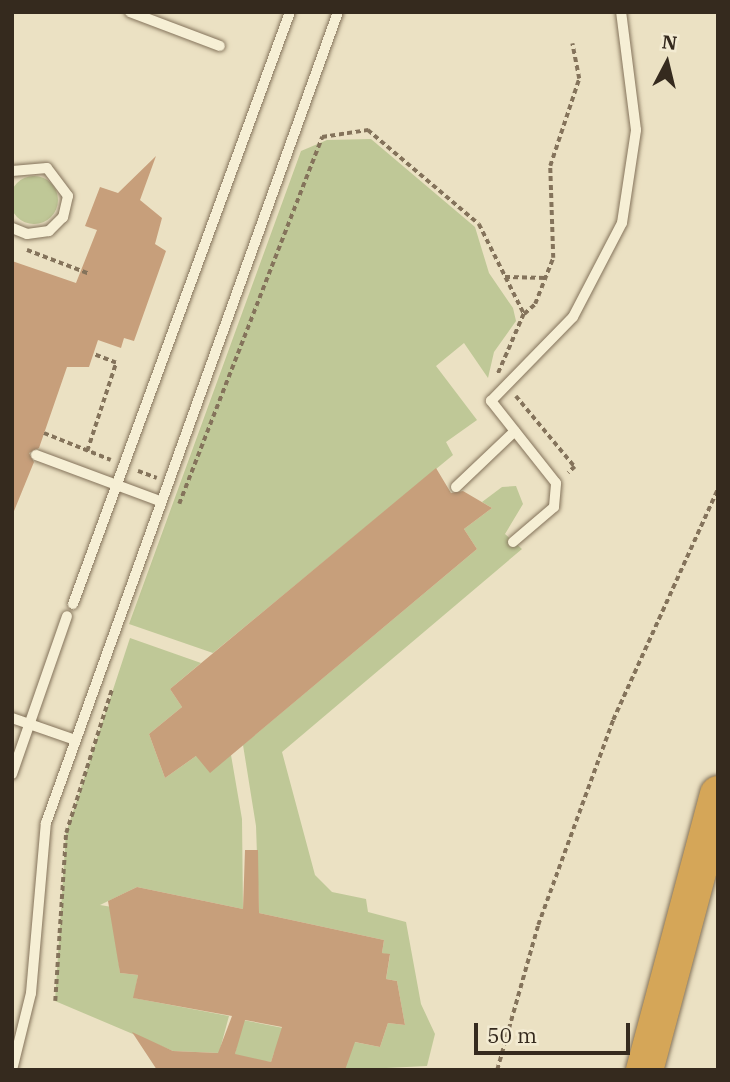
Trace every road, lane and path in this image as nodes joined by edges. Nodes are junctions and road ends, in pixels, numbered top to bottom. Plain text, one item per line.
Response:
1 (130, 12) edge
2 (290, 12) edge
3 (338, 12) edge
4 (621, 12) edge
5 (572, 44) dead end
6 (220, 46) dead end
7 (12, 171) edge
8 (12, 228) edge
9 (12, 245) edge
10 (90, 274) dead end
11 (505, 277) junction
12 (546, 278) junction
13 (524, 314) junction
14 (93, 354) dead end
15 (510, 388) junction
16 (515, 431) junction
17 (87, 450) dead end
18 (36, 456) dead end
19 (556, 483) junction
20 (117, 485) junction
21 (456, 487) dead end
22 (718, 489) edge
23 (160, 501) junction
24 (176, 513) dead end
25 (513, 542) dead end
26 (73, 604) dead end
27 (67, 616) dead end
28 (117, 676) dead end
29 (12, 718) edge
30 (29, 725) junction
31 (75, 740) junction
32 (12, 774) edge
33 (718, 794) edge
34 (718, 872) edge
35 (55, 1001) dead end
36 (12, 1070) edge
37 (497, 1070) edge
38 (646, 1070) edge

1 - 6 lane
2 - 20 lane
3 - 23 lane
4 - 15 lane
5 - 12 path
7 - 8 lane
9 - 10 path
11 - 12 path
11 - 13 path
11 - 24 path
12 - 13 path
13 - 15 path
14 - 17 path
15 - 16 lane
15 - 19 path
16 - 19 lane
16 - 21 lane
18 - 20 lane
19 - 25 lane
20 - 23 lane
20 - 26 lane
22 - 37 path
23 - 31 lane
27 - 30 lane
28 - 35 path
29 - 30 lane
30 - 31 lane
30 - 32 lane
31 - 36 lane
33 - 38 highway
34 - 38 highway

